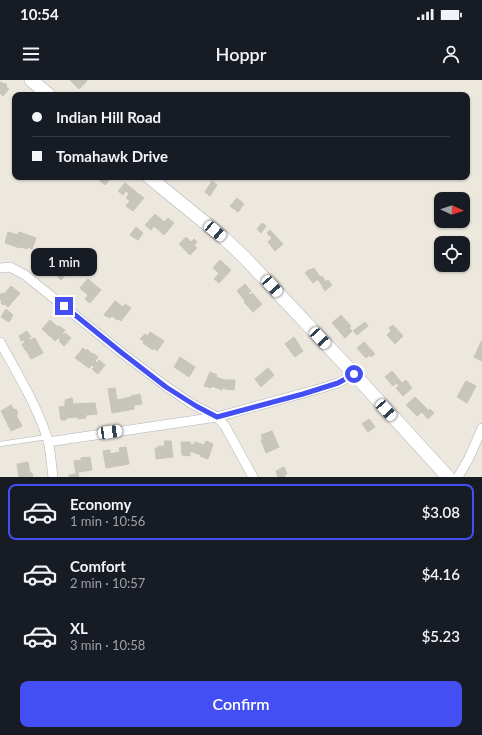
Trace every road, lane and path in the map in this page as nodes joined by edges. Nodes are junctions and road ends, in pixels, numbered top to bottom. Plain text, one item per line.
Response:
1 (31, 80) edge
2 (45, 92) edge
3 (153, 180) edge
4 (0, 268) edge
5 (0, 342) edge
6 (354, 374) junction
7 (217, 417) junction
8 (482, 428) edge
9 (47, 439) junction
10 (0, 444) edge
11 (53, 477) edge
12 (253, 477) edge
13 (448, 477) edge
14 (458, 477) edge

1 - 2 main road
3 - 6 main road
4 - 7 street
5 - 9 street
6 - 7 street
6 - 13 main road
7 - 9 street
7 - 12 street
8 - 14 street
9 - 10 lane
9 - 11 street

